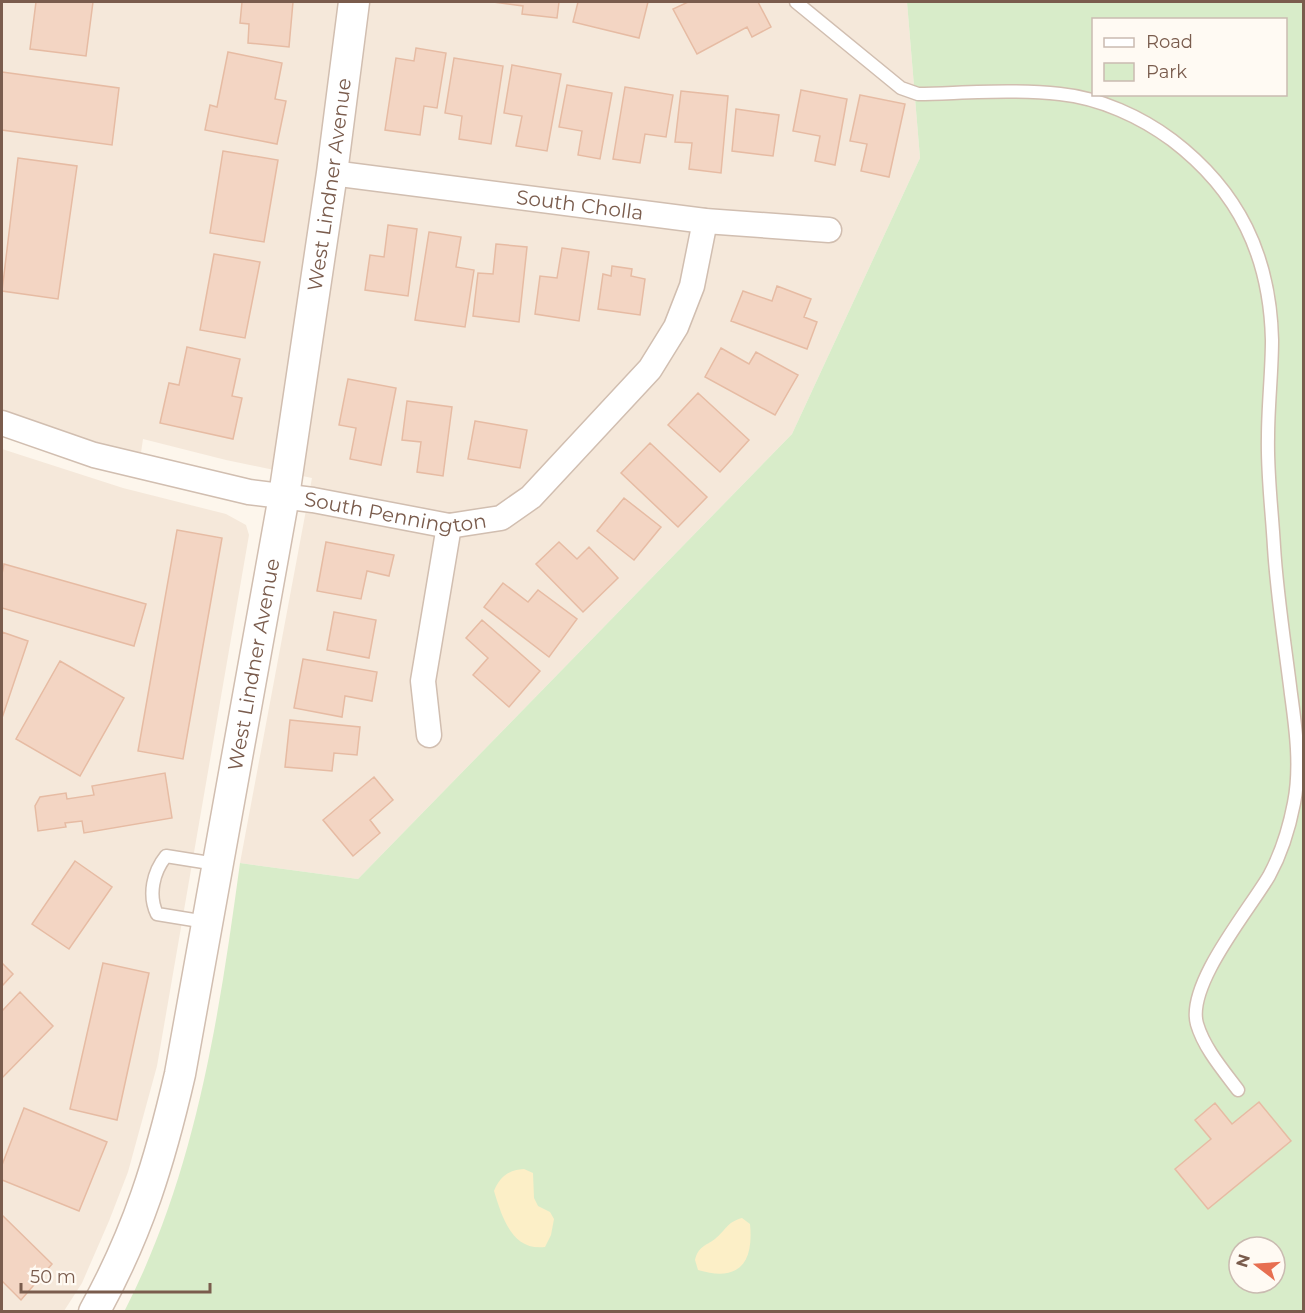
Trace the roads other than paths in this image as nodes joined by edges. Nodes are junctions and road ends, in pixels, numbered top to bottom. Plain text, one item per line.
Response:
1 (354, 2) edge
2 (796, 2) edge
3 (332, 173) junction
4 (705, 221) junction
5 (829, 230) dead end
6 (2, 423) edge
7 (284, 496) junction
8 (450, 526) junction
9 (429, 735) dead end
10 (216, 864) junction
11 (206, 922) junction
12 (1238, 1090) dead end
13 (94, 1311) edge

1 - 3 street, West Lindner Avenue
2 - 12 lane
3 - 4 street, South Cholla
3 - 7 street, West Lindner Avenue
4 - 5 street, South Cholla
4 - 8 street, South Pennington
6 - 7 street, South Pennington
7 - 8 street, South Pennington
7 - 10 street, West Lindner Avenue
8 - 9 street
10 - 11 street, West Lindner Avenue
10 - 11 lane
11 - 13 street, West Lindner Avenue

